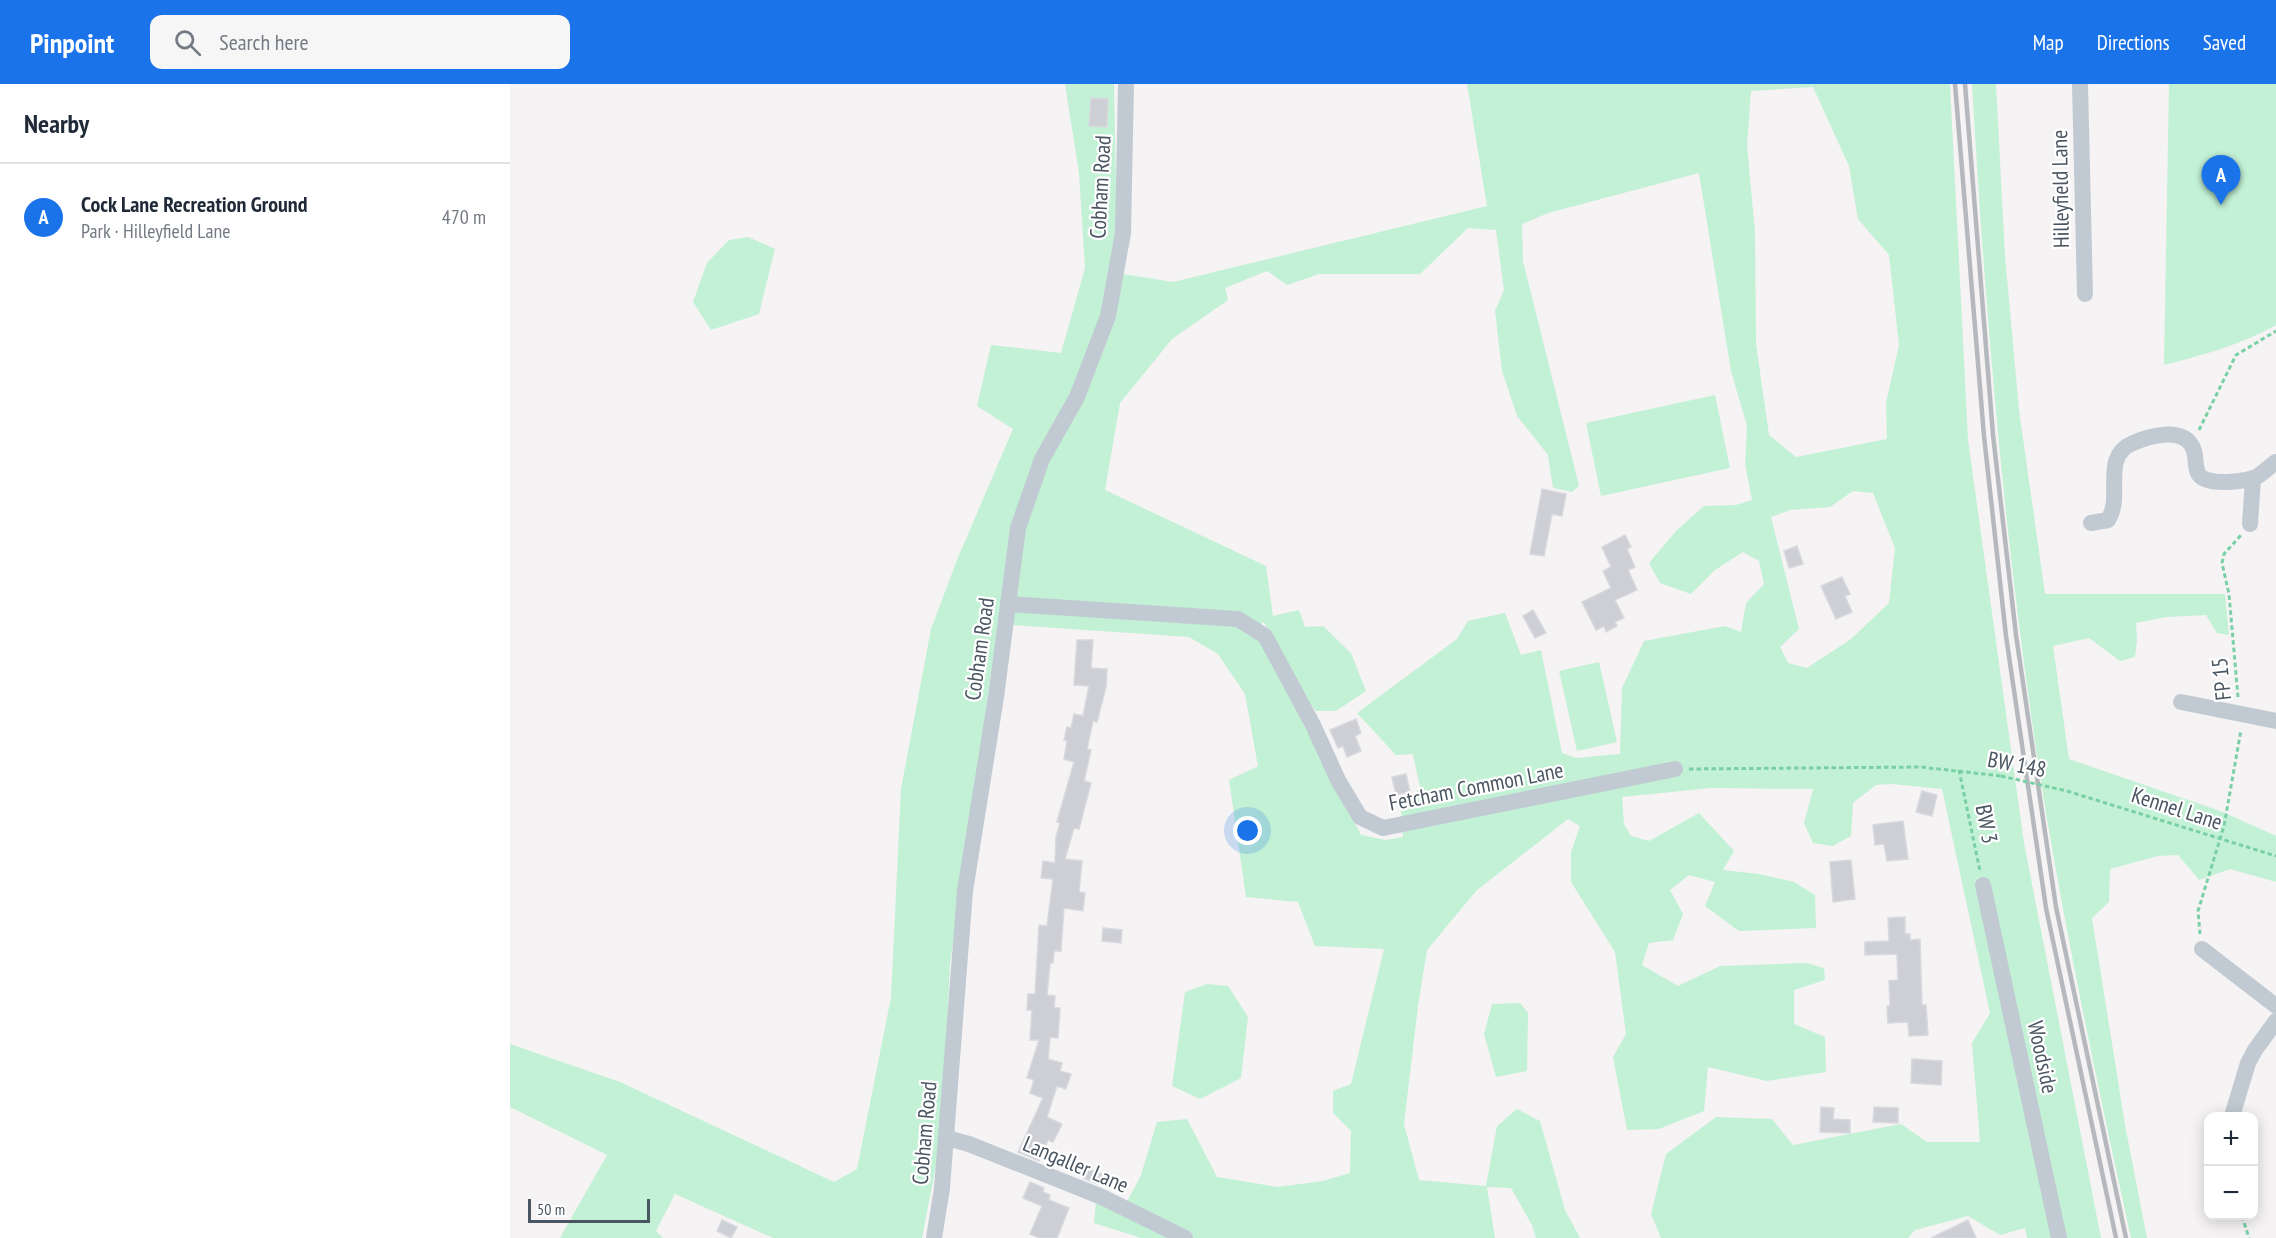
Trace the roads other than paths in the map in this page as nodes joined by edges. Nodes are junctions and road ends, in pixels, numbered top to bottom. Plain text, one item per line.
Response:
1 (1126, 84) edge
2 (2080, 84) edge
3 (2085, 294) dead end
4 (2276, 462) edge
5 (2253, 478) junction
6 (2091, 523) dead end
7 (2250, 524) road end
8 (1008, 604) junction
9 (2181, 702) dead end
10 (2276, 721) edge
11 (1675, 769) road end
12 (1983, 885) road end
13 (2202, 949) road end
14 (2276, 1006) edge
15 (2276, 1021) edge
16 (2233, 1112) edge
17 (947, 1138) junction
18 (934, 1238) edge
19 (1185, 1238) edge
20 (2059, 1238) edge

1 - 8 street, Cobham Road
2 - 3 street, Hilleyfield Lane
4 - 5 street
5 - 6 street
5 - 7 street
8 - 11 street, Fetcham Common Lane
8 - 17 street, Cobham Road
9 - 10 street
12 - 20 street, Woodside
13 - 14 street
15 - 16 street
17 - 18 street, Cobham Road
17 - 19 street, Langaller Lane

